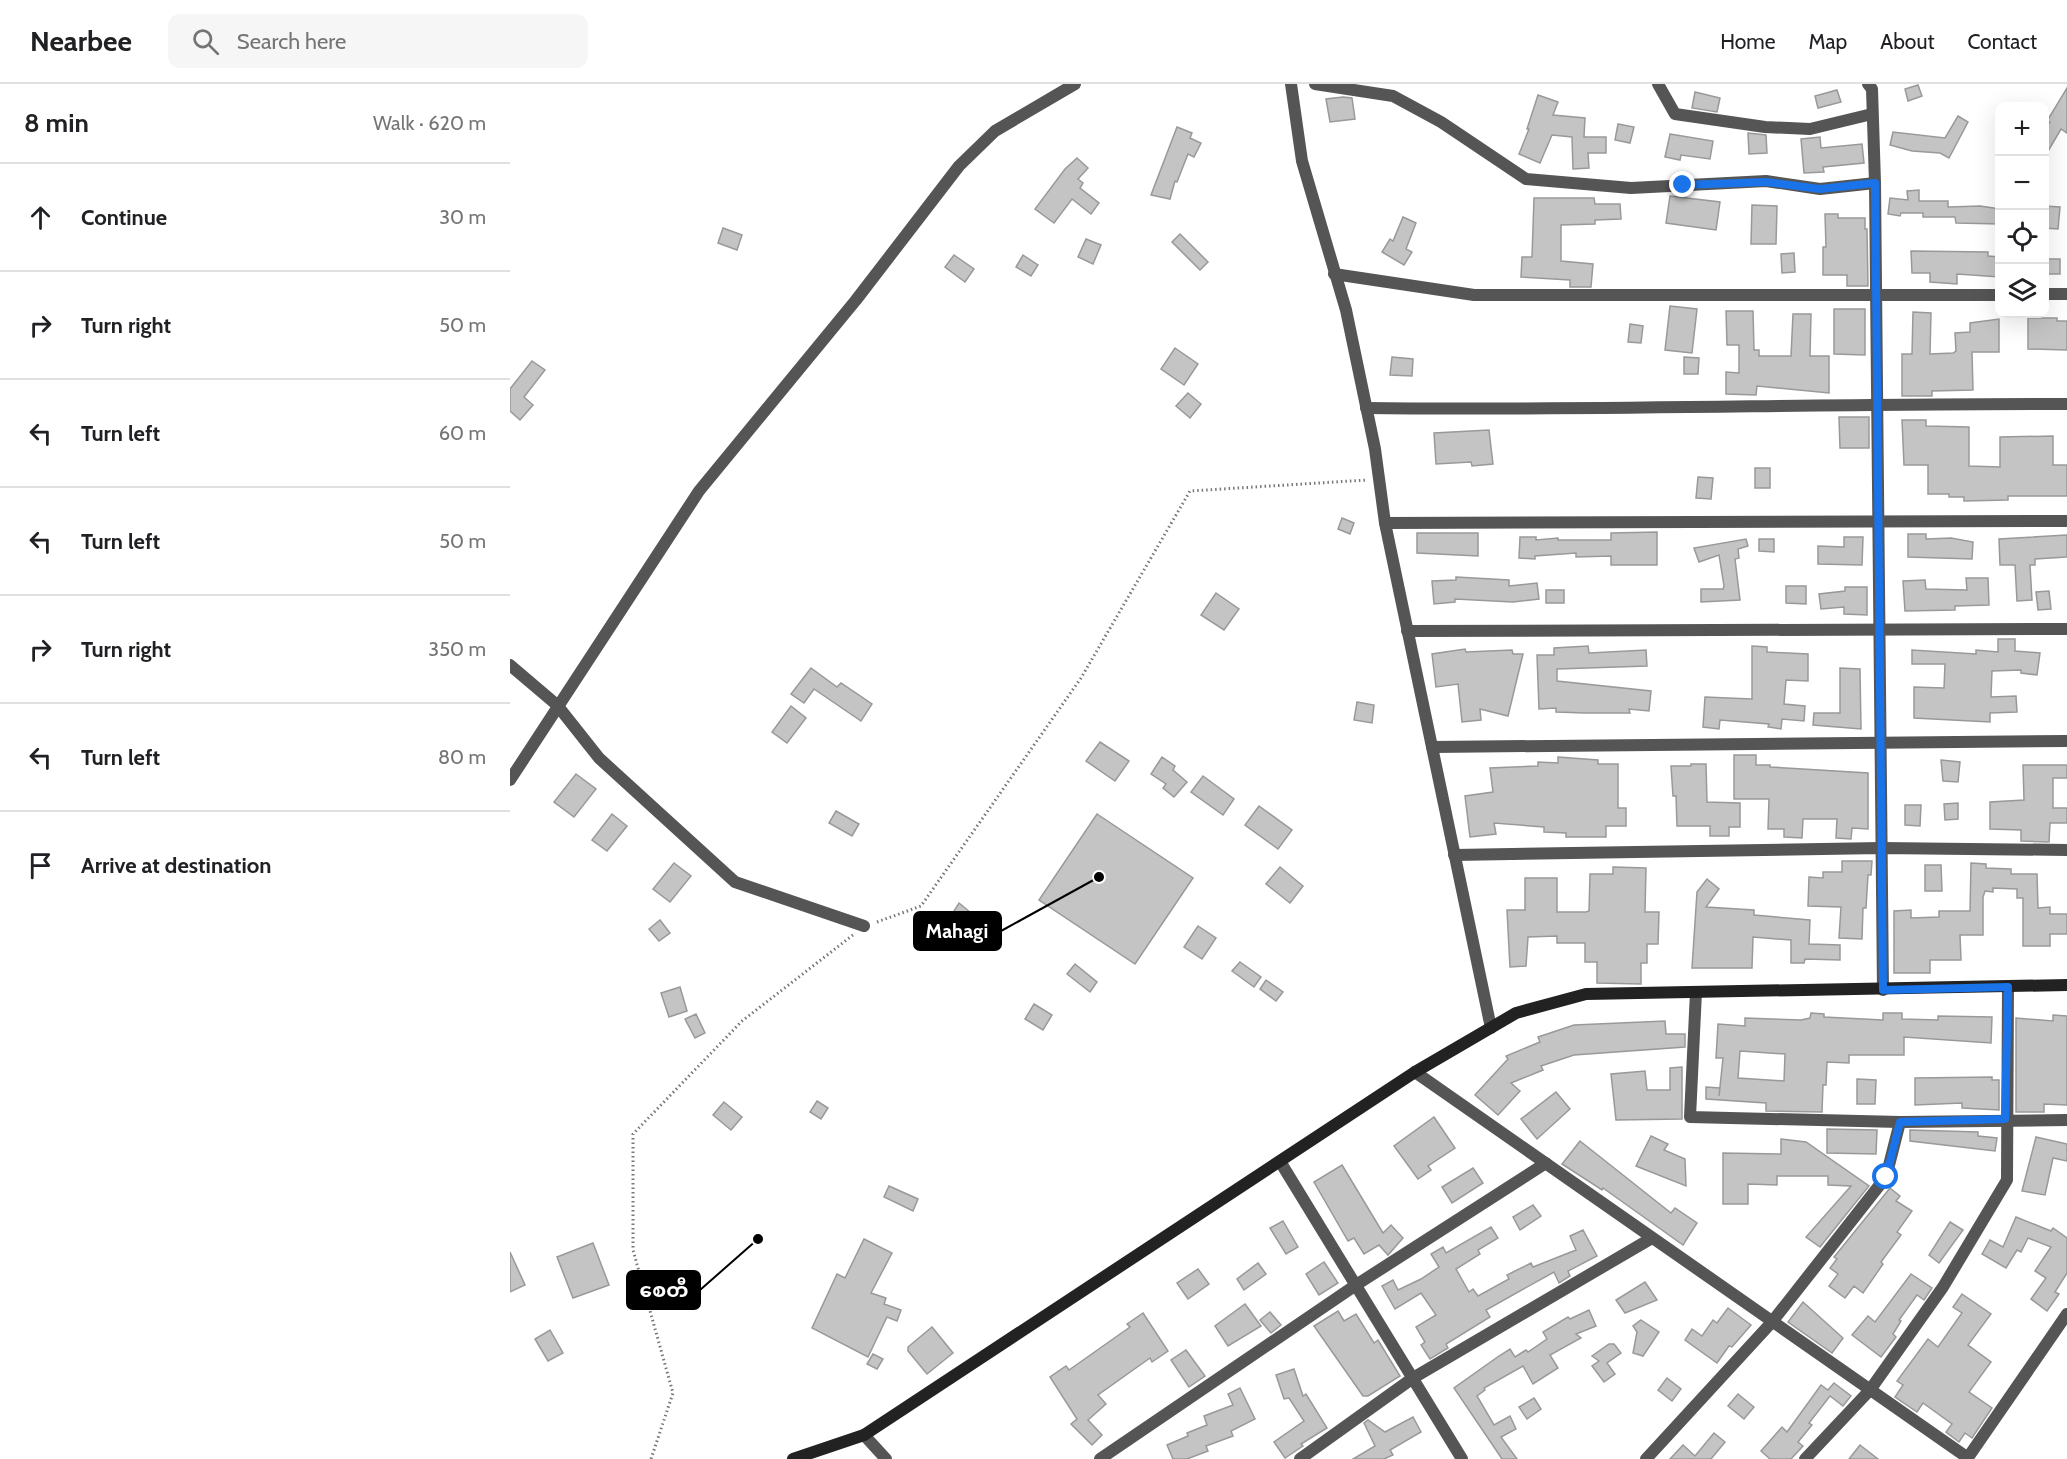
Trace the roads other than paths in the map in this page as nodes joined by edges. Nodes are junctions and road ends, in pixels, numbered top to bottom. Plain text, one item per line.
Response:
1 (1075, 84) edge
2 (1291, 84) edge
3 (1315, 84) edge
4 (1658, 84) edge
5 (1868, 84) edge
6 (1872, 114) junction
7 (1875, 183) junction
8 (1334, 274) junction
9 (2049, 294) edge
10 (2067, 294) edge
11 (1995, 295) edge
12 (1875, 296) junction
13 (1878, 403) junction
14 (2067, 404) edge
15 (1366, 408) junction
16 (2067, 521) edge
17 (1877, 522) junction
18 (1384, 523) junction
19 (1879, 629) junction
20 (2067, 629) edge
21 (1407, 630) junction
22 (510, 665) edge
23 (557, 705) junction
24 (2067, 741) edge
25 (1880, 744) junction
26 (1432, 747) junction
27 (510, 780) edge
28 (1881, 848) junction
29 (2067, 850) edge
30 (1455, 855) junction
31 (864, 926) road end
32 (2067, 986) edge
33 (2008, 987) junction
34 (1883, 990) junction
35 (1696, 992) junction
36 (1491, 1028) junction
37 (1415, 1072) junction
38 (2005, 1119) junction
39 (2067, 1120) edge
40 (1900, 1122) junction
41 (1281, 1162) junction
42 (1546, 1164) junction
43 (1652, 1238) junction
44 (1356, 1286) junction
45 (2067, 1314) edge
46 (1772, 1322) junction
47 (1413, 1378) junction
48 (1870, 1390) junction
49 (864, 1436) junction
50 (793, 1459) edge
51 (886, 1459) edge
52 (1100, 1459) edge
53 (1300, 1459) edge
54 (1462, 1459) edge
55 (1646, 1459) edge
56 (1805, 1459) edge
57 (1967, 1459) edge

1 - 23 street
2 - 8 street
3 - 7 street
4 - 6 street
5 - 6 street
6 - 7 street
7 - 12 street
8 - 12 street
8 - 15 street
9 - 10 street
11 - 12 street
12 - 13 street
13 - 14 street
13 - 15 street
13 - 17 street
15 - 18 street
16 - 17 street
17 - 18 street
17 - 19 street
18 - 21 street
19 - 20 street
19 - 21 street
19 - 25 street
21 - 26 street
22 - 23 street
23 - 27 street
23 - 31 street
24 - 25 street
25 - 26 street
25 - 28 street
26 - 30 street
28 - 29 street
28 - 30 street
28 - 34 street
30 - 36 street
32 - 33 main road
33 - 34 main road
33 - 38 street
34 - 35 main road
35 - 36 main road
35 - 40 street
36 - 37 main road
37 - 41 main road
37 - 42 street
38 - 39 street
38 - 40 street
38 - 48 street
40 - 46 street
41 - 44 street
41 - 49 main road
42 - 43 street
42 - 44 street
43 - 46 street
43 - 47 street
44 - 47 street
44 - 52 street
45 - 57 street
46 - 48 street
46 - 55 street
47 - 53 street
47 - 54 street
48 - 56 street
48 - 57 street
49 - 50 main road
49 - 51 street

